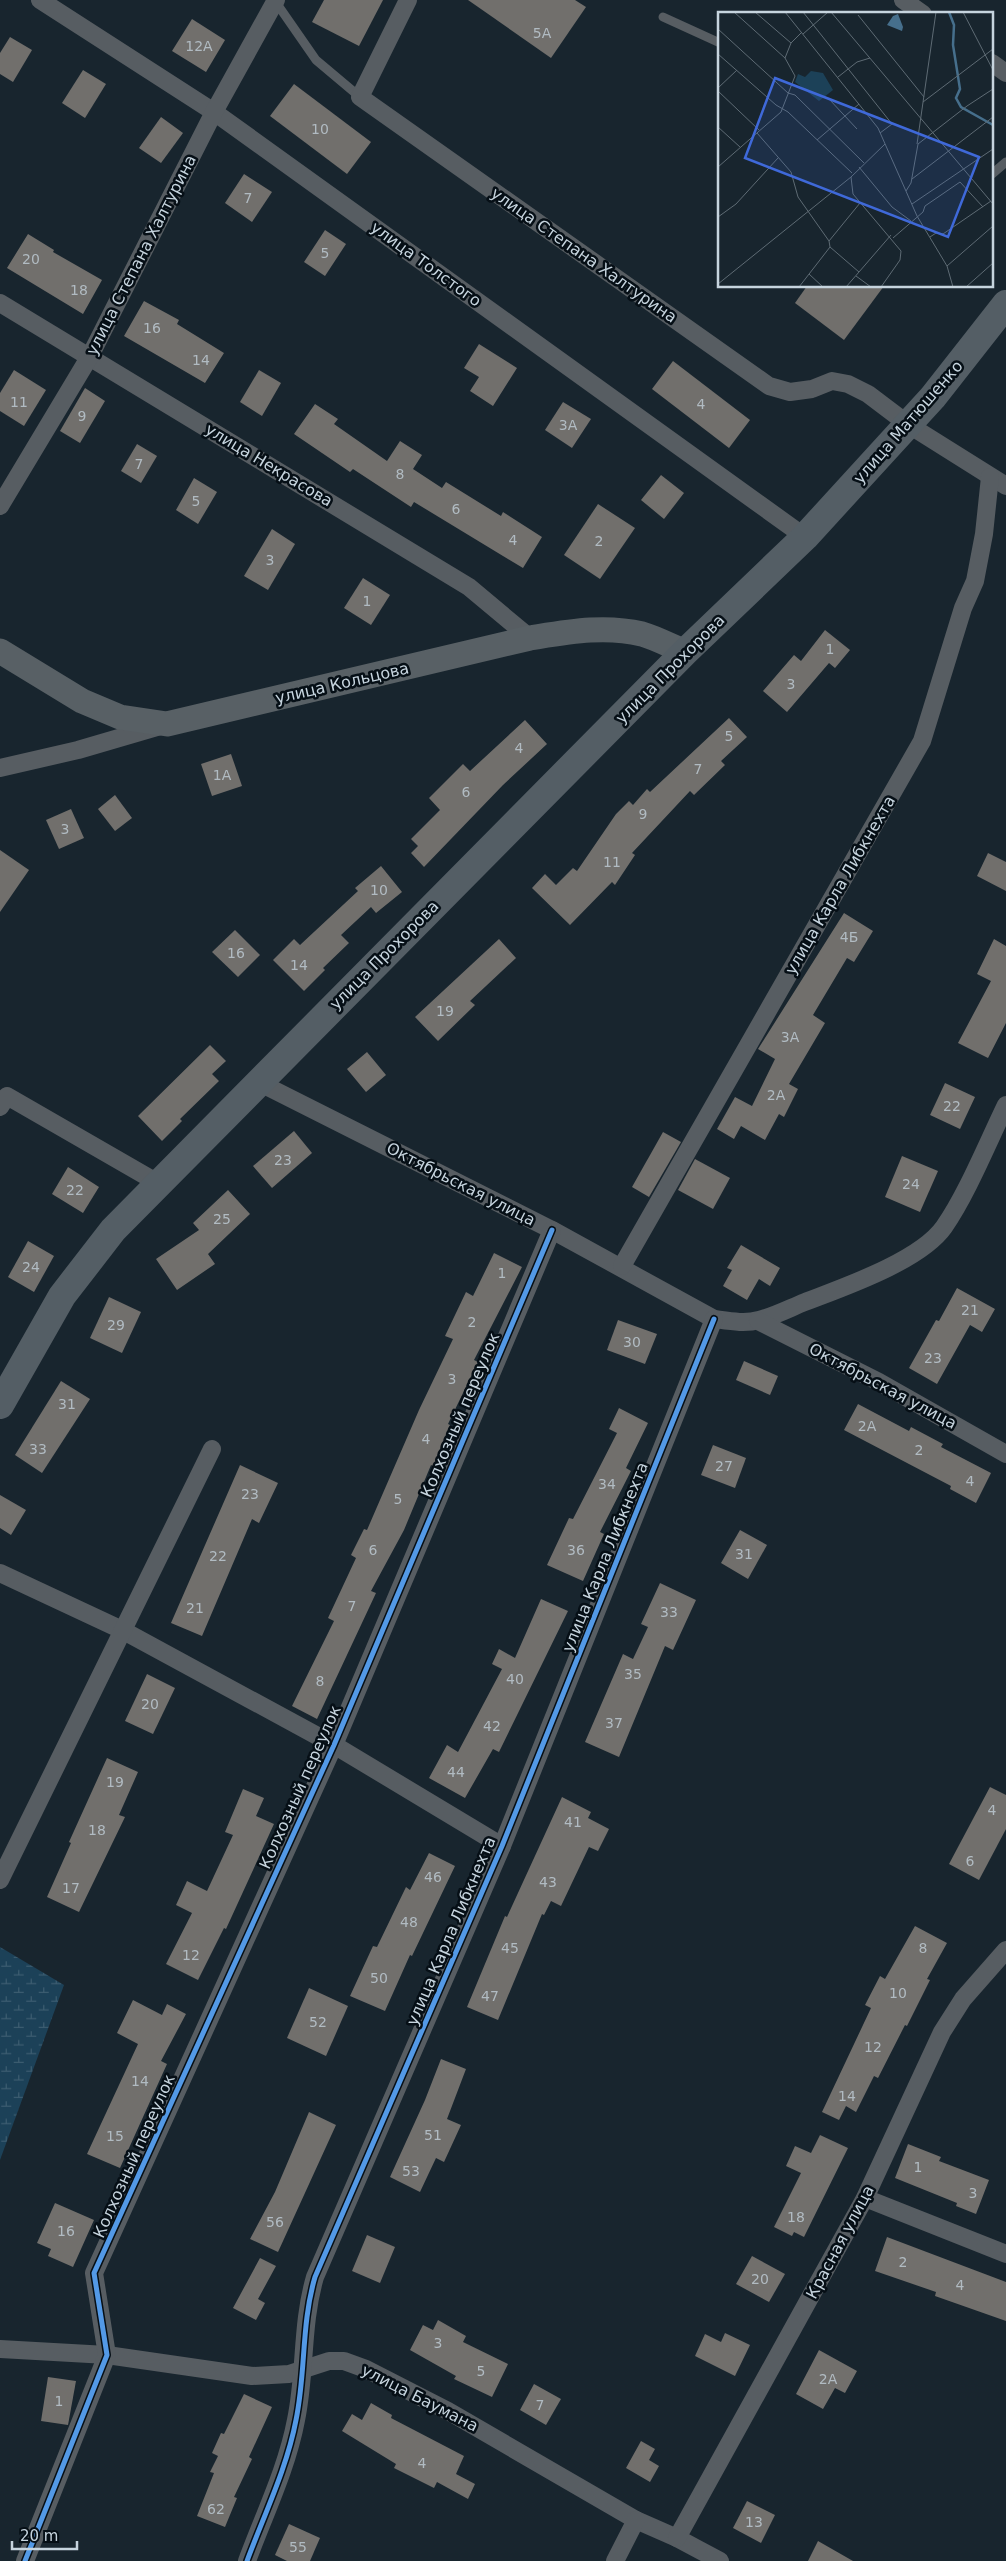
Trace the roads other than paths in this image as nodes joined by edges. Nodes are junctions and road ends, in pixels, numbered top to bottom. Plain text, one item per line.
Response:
1 (40, 0) edge
2 (275, 0) edge
3 (408, 0) edge
4 (903, 0) edge
5 (919, 12) edge
6 (663, 16) dead end
7 (718, 42) edge
8 (994, 65) edge
9 (1006, 74) edge
10 (360, 97) junction
11 (214, 112) junction
12 (1006, 162) edge
13 (994, 172) edge
14 (0, 303) edge
15 (1006, 304) edge
16 (90, 356) junction
17 (909, 425) junction
18 (990, 477) junction
19 (1006, 486) edge
20 (0, 506) edge
21 (805, 537) junction
22 (530, 638) junction
23 (0, 651) edge
24 (685, 652) junction
25 (167, 724) junction
26 (0, 768) edge
27 (258, 1082) junction
28 (2, 1099) edge
29 (1005, 1108) edge
30 (158, 1184) junction
31 (552, 1230) junction
32 (622, 1266) junction
33 (714, 1319) junction
34 (758, 1321) junction
35 (0, 1404) edge
36 (212, 1448) dead end
37 (1006, 1454) edge
38 (0, 1573) edge
39 (122, 1630) junction
40 (334, 1745) junction
41 (502, 1846) junction
42 (0, 1880) edge
43 (1006, 1950) edge
44 (865, 2198) junction
45 (1006, 2254) edge
46 (0, 2349) edge
47 (107, 2356) junction
48 (304, 2369) junction
49 (636, 2520) junction
50 (678, 2538) junction
51 (25, 2561) edge
52 (247, 2561) edge
53 (614, 2561) edge
54 (720, 2561) edge

1 - 11 street, улица Толстого
2 - 10 lane
2 - 11 street, улица Степана Халтурина
3 - 10 street
4 - 5 street
6 - 7 lane
8 - 9 street
10 - 17 street, улица Степана Халтурина
11 - 16 street, улица Степана Халтурина
11 - 21 street, улица Толстого
12 - 13 lane
14 - 16 street, улица Некрасова
15 - 17 main road, улица Матюшенко
16 - 20 street, улица Степана Халтурина
16 - 22 street, улица Некрасова
17 - 18 street, улица Степана Халтурина
17 - 21 main road, улица Матюшенко
18 - 19 street, улица Степана Халтурина
18 - 32 street, улица Карла Либкнехта
21 - 24 main road, улица Прохорова
22 - 24 main road, улица Кольцова
22 - 25 main road, улица Кольцова
23 - 25 main road
24 - 27 main road, улица Прохорова
25 - 26 street, улица Кольцова
27 - 30 main road, улица Прохорова
27 - 31 street, Октябрьская улица
28 - 30 street
29 - 34 street
30 - 35 main road, улица Прохорова
31 - 32 street, Октябрьская улица
31 - 40 street, Колхозный переулок
32 - 33 street, Октябрьская улица
33 - 34 street
33 - 41 street, улица Карла Либкнехта
34 - 37 street, Октябрьская улица
36 - 39 street
38 - 39 street
39 - 40 street
39 - 42 street
40 - 41 street
40 - 47 street, Колхозный переулок
41 - 48 street, улица Карла Либкнехта
43 - 44 street, Красная улица
44 - 45 street
44 - 50 street, Красная улица
46 - 47 street, улица Баумана
47 - 48 street, улица Баумана
47 - 51 street
48 - 49 street, улица Баумана
48 - 52 street, улица Карла Либкнехта
49 - 50 street, улица Баумана
49 - 53 street
50 - 54 street, улица Баумана

